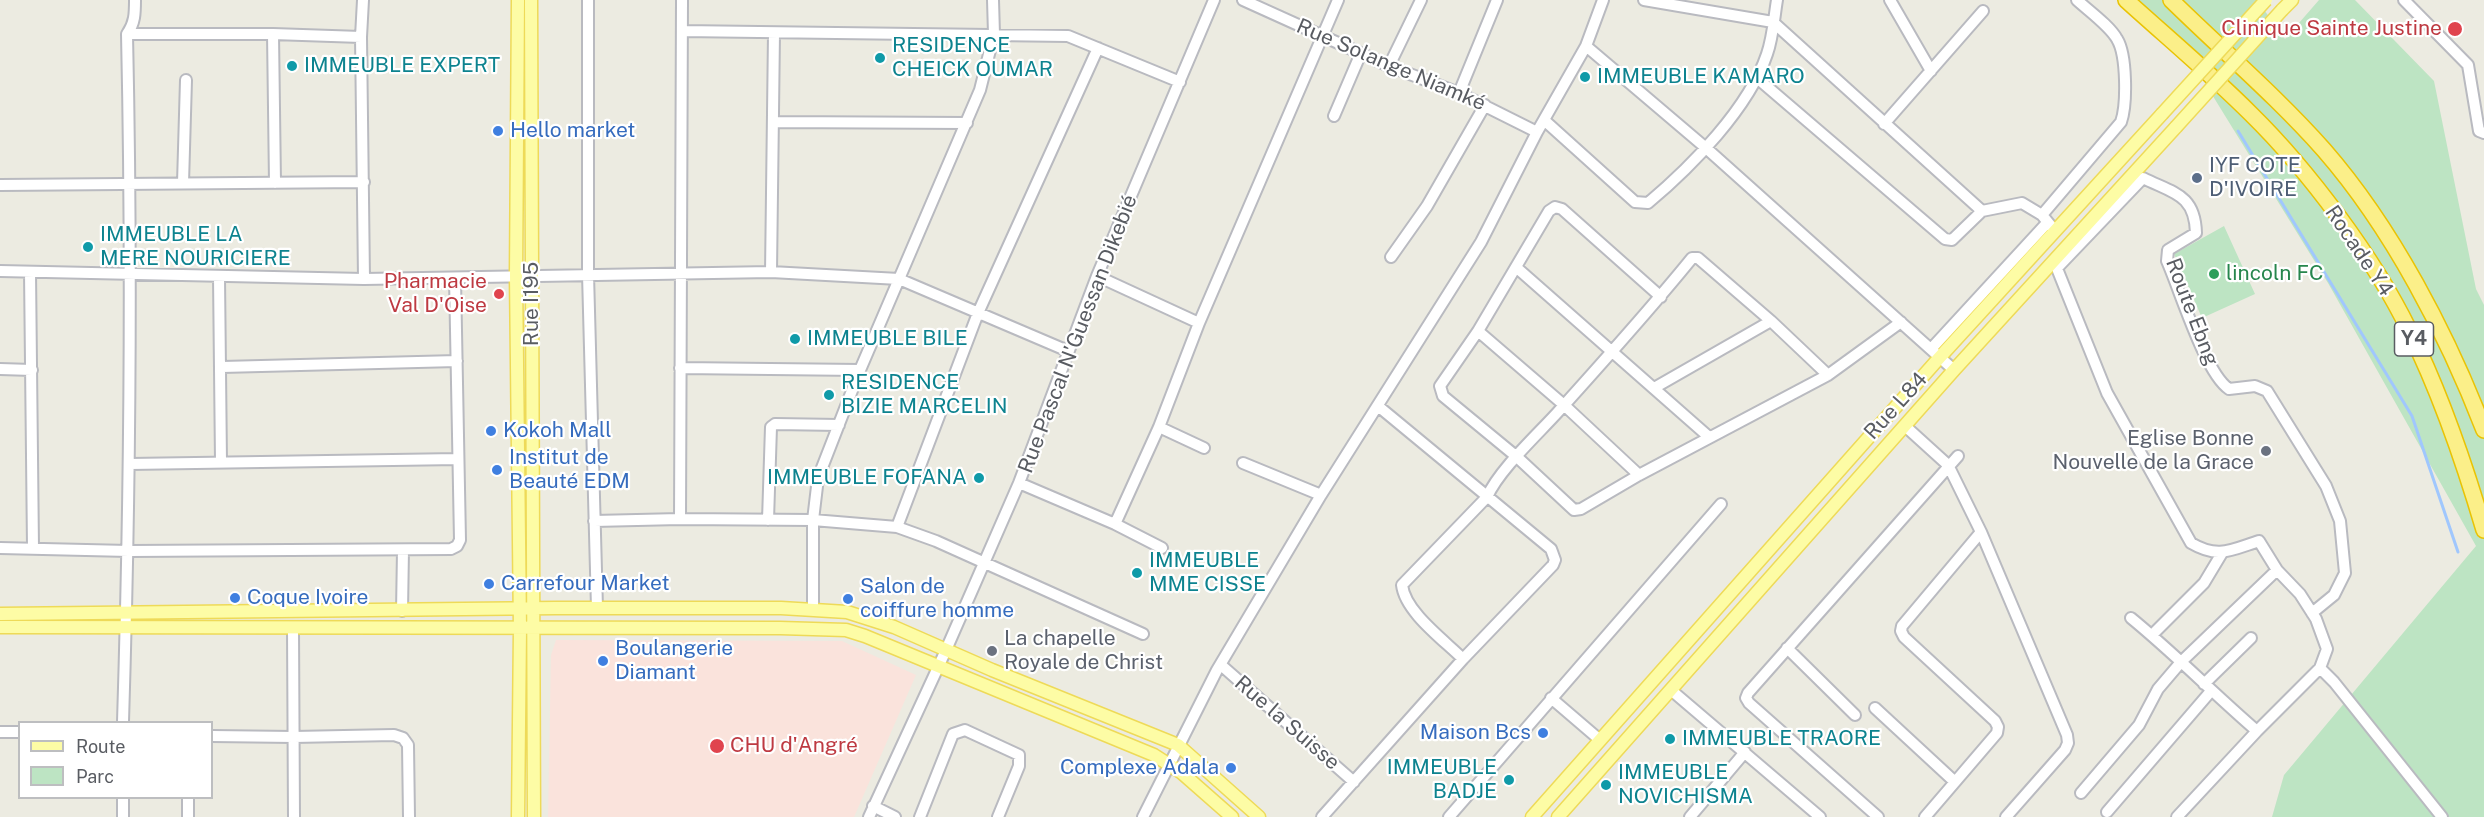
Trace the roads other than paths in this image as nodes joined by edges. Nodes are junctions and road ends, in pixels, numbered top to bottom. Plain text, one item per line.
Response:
1 (135, 0) edge
2 (363, 0) edge
3 (518, 0) edge
4 (531, 0) edge
5 (588, 0) edge
6 (682, 0) edge
7 (993, 0) edge
8 (1214, 0) edge
9 (1243, 0) edge
10 (1338, 0) edge
11 (1421, 0) edge
12 (1497, 0) edge
13 (1603, 0) edge
14 (1644, 0) edge
15 (1777, 0) edge
16 (1890, 0) edge
17 (2077, 0) edge
18 (2126, 0) edge
19 (2171, 0) edge
20 (2266, 0) edge
21 (2292, 0) edge
22 (2404, 0) edge
23 (1983, 11) dead end
24 (1773, 22) junction
25 (682, 31) junction
26 (774, 33) junction
27 (127, 34) junction
28 (273, 34) junction
29 (994, 34) junction
30 (1323, 36) junction
31 (360, 37) junction
32 (1586, 46) junction
33 (1098, 48) junction
34 (1361, 53) junction
35 (1389, 66) junction
36 (1931, 71) junction
37 (1757, 78) junction
38 (186, 80) dead end
39 (1180, 82) junction
40 (1459, 93) junction
41 (1485, 105) junction
42 (1334, 116) dead end
43 (1544, 120) junction
44 (774, 122) junction
45 (967, 123) junction
46 (1884, 124) junction
47 (1537, 132) junction
48 (2484, 133) edge
49 (1706, 148) junction
50 (364, 182) junction
51 (183, 183) junction
52 (275, 183) junction
53 (130, 184) junction
54 (0, 185) edge
55 (1982, 211) junction
56 (2048, 223) junction
57 (1391, 257) dead end
58 (2055, 264) junction
59 (1517, 268) junction
60 (0, 271) edge
61 (30, 272) junction
62 (771, 272) junction
63 (128, 273) junction
64 (680, 273) junction
65 (588, 274) junction
66 (516, 276) junction
67 (532, 276) junction
68 (1097, 276) junction
69 (219, 277) junction
70 (455, 278) junction
71 (364, 279) junction
72 (899, 279) junction
73 (1660, 297) junction
74 (978, 313) junction
75 (1771, 321) junction
76 (1901, 322) junction
77 (1199, 323) junction
78 (1478, 331) junction
79 (1068, 351) junction
80 (1613, 351) junction
81 (1935, 353) junction
82 (457, 361) junction
83 (222, 367) junction
84 (680, 368) junction
85 (0, 369) edge
86 (32, 370) junction
87 (860, 370) junction
88 (1954, 370) junction
89 (1828, 375) junction
90 (1654, 388) junction
91 (1564, 405) junction
92 (1378, 406) junction
93 (839, 425) junction
94 (1905, 426) junction
95 (1159, 427) junction
96 (2484, 430) edge
97 (1709, 437) junction
98 (1204, 448) dead end
99 (1958, 456) dead end
100 (1517, 457) junction
101 (458, 459) junction
102 (221, 462) junction
103 (1243, 463) dead end
104 (130, 464) junction
105 (1948, 465) junction
106 (1640, 475) junction
107 (1019, 483) junction
108 (1322, 495) junction
109 (1487, 497) junction
110 (1721, 504) dead end
111 (680, 519) junction
112 (768, 520) junction
113 (813, 520) junction
114 (594, 521) junction
115 (1115, 524) junction
116 (897, 527) junction
117 (2484, 530) edge
118 (1981, 532) junction
119 (0, 548) edge
120 (33, 548) junction
121 (1162, 548) dead end
122 (403, 550) junction
123 (129, 551) junction
124 (2222, 554) junction
125 (984, 564) junction
126 (2277, 570) junction
127 (525, 608) junction
128 (597, 608) junction
129 (781, 608) junction
130 (813, 609) junction
131 (402, 611) junction
132 (2312, 613) junction
133 (0, 614) edge
134 (128, 614) junction
135 (2131, 618) dead end
136 (0, 627) edge
137 (126, 628) junction
138 (293, 628) junction
139 (526, 628) junction
140 (780, 628) junction
141 (1143, 634) dead end
142 (2152, 635) junction
143 (2251, 638) dead end
144 (1787, 648) junction
145 (946, 650) junction
146 (1676, 655) junction
147 (1463, 659) junction
148 (2181, 662) junction
149 (1221, 665) junction
150 (939, 666) junction
151 (1691, 668) junction
152 (2320, 668) junction
153 (2207, 687) junction
154 (1671, 690) junction
155 (1551, 698) junction
156 (1875, 708) dead end
157 (1855, 715) dead end
158 (123, 721) edge
159 (2257, 731) junction
160 (0, 732) edge
161 (18, 732) edge
162 (213, 736) edge
163 (294, 737) junction
164 (1600, 740) junction
165 (1178, 745) junction
166 (1745, 752) junction
167 (1170, 763) junction
168 (1354, 782) junction
169 (1955, 782) junction
170 (2081, 793) dead end
171 (123, 799) edge
172 (188, 799) edge
173 (871, 812) edge
174 (2107, 812) dead end
175 (1814, 815) edge
176 (123, 817) edge
177 (188, 817) edge
178 (294, 817) edge
179 (409, 817) edge
180 (518, 817) edge
181 (534, 817) edge
182 (895, 817) edge
183 (920, 817) edge
184 (998, 817) edge
185 (1143, 817) edge
186 (1232, 817) edge
187 (1258, 817) edge
188 (1322, 817) edge
189 (1449, 817) edge
190 (1532, 817) edge
191 (1557, 817) edge
192 (1690, 817) edge
193 (1878, 817) edge
194 (1925, 817) edge
195 (2006, 817) edge
196 (2176, 817) edge
197 (2442, 817) edge

1 - 27 street
2 - 31 street
3 - 66 main road, Rue I195
4 - 67 main road, Rue I195
5 - 65 street
6 - 25 street
7 - 29 street
8 - 39 street, Rue Pascal N'Guessan Dikebié
9 - 30 street, Rue Solange Niamké
10 - 30 street
11 - 35 street
12 - 40 street
13 - 32 street
14 - 24 street
15 - 24 street
16 - 36 street
17 - 56 street
18 - 117 highway, Rocade Y4 / Y4
19 - 96 highway, Rocade Y4 / Y4
20 - 56 main road, Rue L84, bridge
21 - 58 main road, Rue L84, bridge
22 - 48 street
23 - 36 street
24 - 37 street
24 - 46 street
25 - 26 street
25 - 64 street
26 - 29 street
26 - 44 street
27 - 28 street
27 - 53 street
28 - 31 street
28 - 52 street
29 - 33 street
29 - 45 street
30 - 34 street, Rue Solange Niamké
30 - 77 street
31 - 50 street
32 - 43 street
32 - 49 street
33 - 39 street
33 - 74 street
34 - 35 street, Rue Solange Niamké
34 - 42 street
35 - 40 street, Rue Solange Niamké
36 - 46 street
37 - 49 street
37 - 55 street
38 - 51 street
39 - 68 street, Rue Pascal N'Guessan Dikebié
40 - 41 street, Rue Solange Niamké
41 - 47 street, Rue Solange Niamké
41 - 57 street
43 - 47 street
43 - 49 street
44 - 45 street
44 - 62 street
45 - 72 street
46 - 55 street
47 - 92 street
49 - 76 street
50 - 52 street
50 - 71 street
51 - 52 street
51 - 53 street
53 - 54 street
53 - 63 street
55 - 56 street
56 - 81 main road, Rue L84
58 - 88 main road, Rue L84
58 - 124 street
58 - 132 street, Route Ebng
59 - 73 street
59 - 78 street
59 - 80 street
60 - 61 street
61 - 63 street
61 - 86 street
62 - 64 street
62 - 72 street
63 - 69 street
63 - 104 street
64 - 65 street
64 - 84 street
65 - 67 street
65 - 114 street
66 - 67 street
66 - 70 street
66 - 127 main road, Rue I195
67 - 127 main road, Rue I195
68 - 77 street
68 - 79 street, Rue Pascal N'Guessan Dikebié
69 - 71 street
69 - 83 street
70 - 71 street
70 - 82 street
72 - 74 street
72 - 87 street
73 - 75 street
73 - 80 street
74 - 79 street
74 - 116 street
75 - 89 street
75 - 90 street
76 - 81 street
76 - 89 street
77 - 95 street
78 - 91 street
78 - 100 street
79 - 107 street, Rue Pascal N'Guessan Dikebié
80 - 90 street
80 - 91 street
81 - 88 street
81 - 146 main road, Rue L84
82 - 83 street
82 - 101 street
83 - 102 street
84 - 87 street
84 - 111 street
85 - 86 street
86 - 120 street
87 - 93 street
88 - 94 main road, Rue L84
89 - 97 street
90 - 97 street
91 - 100 street
91 - 106 street
92 - 108 street
92 - 109 street
93 - 112 street
93 - 113 street
94 - 105 street
94 - 151 main road, Rue L84
95 - 98 street
95 - 115 street
97 - 106 street
99 - 105 street
100 - 106 street
100 - 109 street
101 - 102 street
101 - 122 street
102 - 104 street
103 - 108 street
104 - 123 street
105 - 118 street
105 - 144 street
107 - 115 street
107 - 125 street, Rue Pascal N'Guessan Dikebié
108 - 149 street
109 - 147 street
109 - 147 street
110 - 155 street
111 - 112 street
111 - 114 street
112 - 113 street
113 - 116 street
113 - 130 street
114 - 128 street
115 - 121 street
116 - 125 street
118 - 169 street
118 - 195 street
119 - 120 street
120 - 123 street
122 - 123 street
122 - 131 street
123 - 134 street
124 - 126 street
124 - 142 street
125 - 141 street
125 - 145 street, Rue Pascal N'Guessan Dikebié
126 - 132 street
126 - 148 street
127 - 128 main road
127 - 131 main road
127 - 139 main road
128 - 129 main road
129 - 130 main road
129 - 140 main road
130 - 145 main road
131 - 134 main road
132 - 152 street
133 - 134 main road
134 - 137 street
135 - 142 street
136 - 137 main road
137 - 138 main road
137 - 158 street
138 - 139 main road
138 - 163 street
139 - 140 main road
139 - 180 main road
139 - 181 main road
140 - 150 main road
142 - 148 street
143 - 153 street
144 - 157 street
144 - 193 street
145 - 150 street, Rue Pascal N'Guessan Dikebié
145 - 165 main road
146 - 151 main road
146 - 164 main road, Rue L84
147 - 168 street
148 - 153 street
148 - 170 street
149 - 165 street
149 - 168 street, Rue la Suisse
150 - 167 main road
150 - 173 street, Rue Pascal N'Guessan Dikebié
151 - 154 main road, Rue L84
152 - 159 street
152 - 197 street
153 - 159 street
153 - 174 street
154 - 166 street
154 - 191 main road, Rue L84
155 - 164 street
155 - 189 street
156 - 169 street
159 - 196 street
160 - 161 street
162 - 163 street
163 - 178 street
163 - 179 street
164 - 190 main road, Rue L84
165 - 167 street
165 - 187 main road
166 - 175 street
166 - 192 street
167 - 185 street
167 - 186 main road
168 - 188 street
169 - 194 street
171 - 176 street
172 - 177 street
173 - 182 street
183 - 184 street

